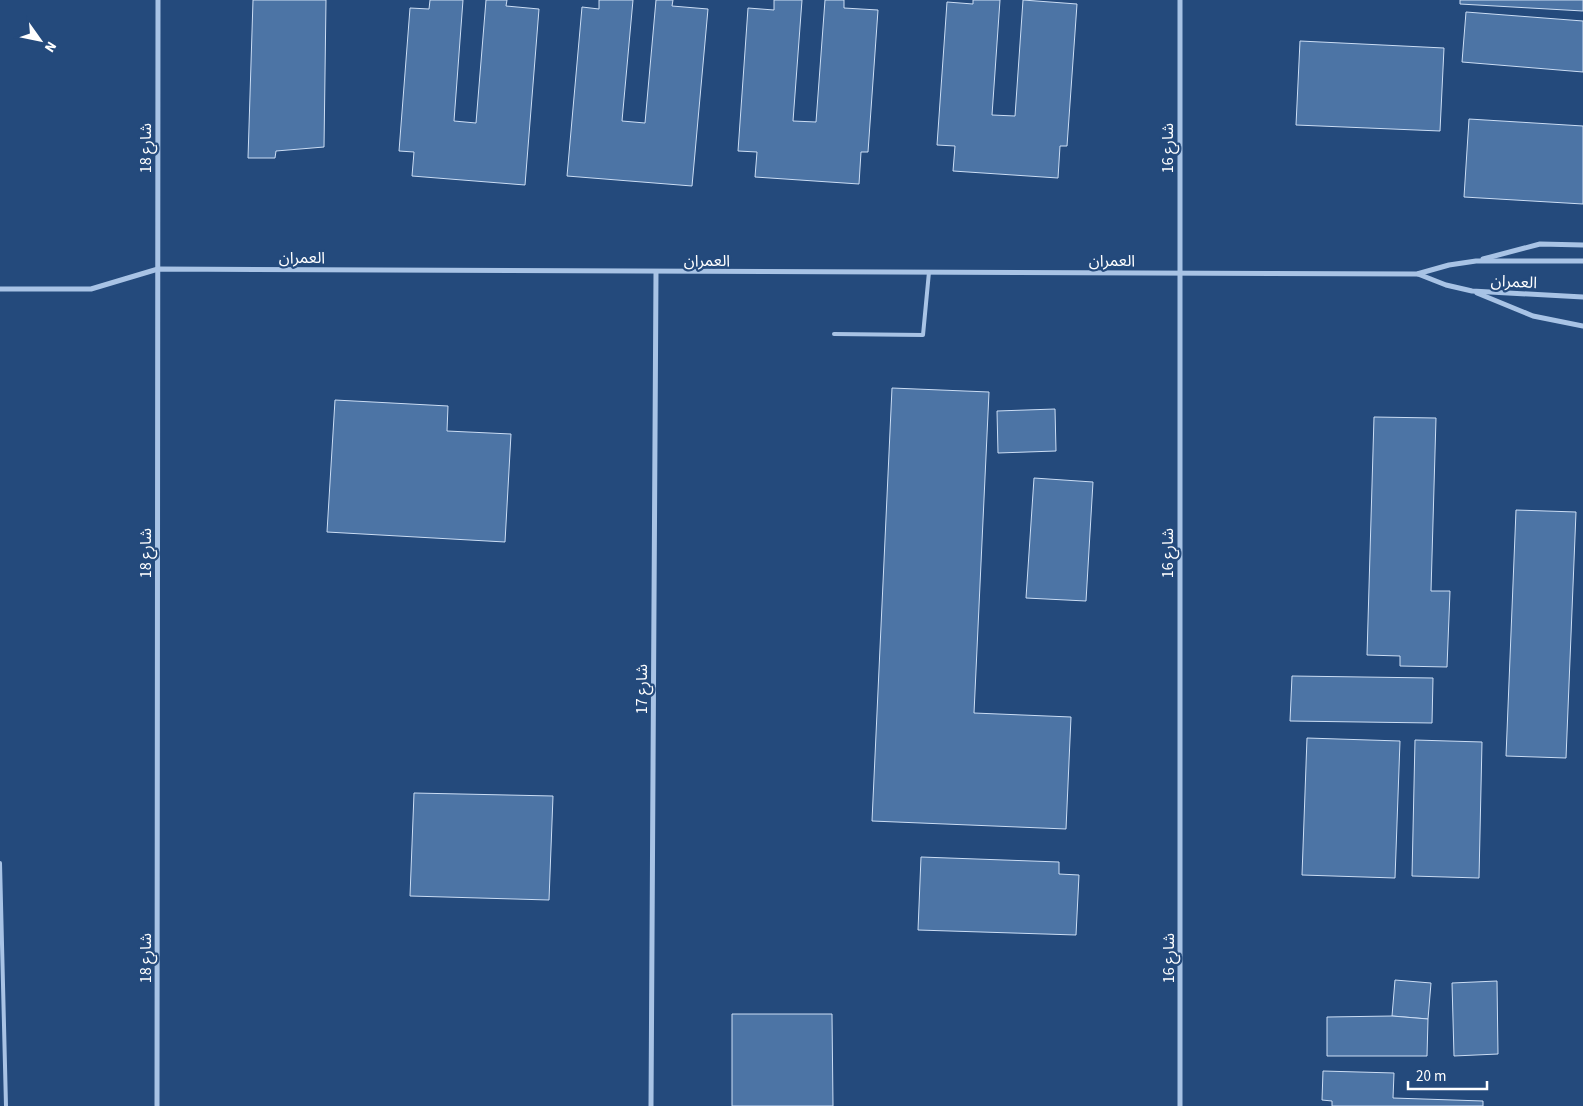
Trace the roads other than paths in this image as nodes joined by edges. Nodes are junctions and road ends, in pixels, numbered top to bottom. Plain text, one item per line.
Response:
1 (158, 0) edge
2 (1180, 0) edge
3 (1583, 245) edge
4 (1476, 260) junction
5 (1583, 261) edge
6 (158, 268) junction
7 (656, 272) junction
8 (929, 272) junction
9 (1179, 272) junction
10 (1417, 274) junction
11 (0, 289) edge
12 (1472, 291) junction
13 (1583, 297) edge
14 (1583, 326) edge
15 (834, 334) dead end
16 (0, 863) edge
17 (6, 1106) edge
18 (157, 1106) edge
19 (651, 1106) edge
20 (1180, 1106) edge

1 - 6 street, شارع 18
2 - 9 street, شارع 16
3 - 4 street
4 - 5 street, العمران
4 - 10 street, العمران
6 - 7 street, العمران
6 - 11 street, العمران
6 - 18 street, شارع 18
7 - 8 street, العمران
7 - 19 street, شارع 17
8 - 9 street, العمران
8 - 15 lane
9 - 10 street, العمران
9 - 20 street, شارع 16
10 - 12 street, العمران
12 - 13 street, العمران
12 - 14 street
16 - 17 lane

